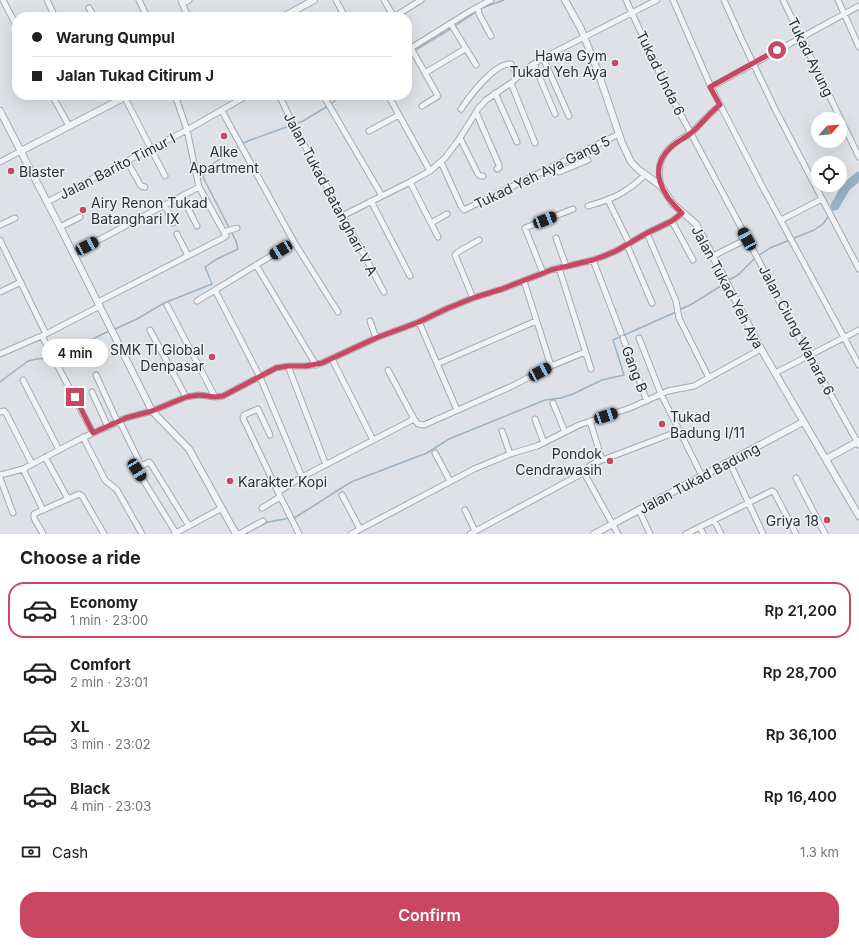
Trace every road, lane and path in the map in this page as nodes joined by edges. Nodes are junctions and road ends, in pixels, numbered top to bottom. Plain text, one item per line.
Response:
1 (2, 0) edge
2 (47, 0) edge
3 (139, 0) edge
4 (189, 0) edge
5 (314, 0) edge
6 (336, 0) edge
7 (384, 0) edge
8 (421, 0) edge
9 (491, 0) edge
10 (565, 0) edge
11 (626, 0) edge
12 (657, 0) edge
13 (673, 0) edge
14 (724, 0) edge
15 (783, 0) edge
16 (838, 0) edge
17 (181, 2) edge
18 (859, 6) edge
19 (478, 7) junction
20 (89, 8) dead end
21 (53, 12) edge
22 (91, 12) edge
23 (145, 12) edge
24 (186, 12) edge
25 (292, 12) edge
26 (342, 12) edge
27 (391, 12) edge
28 (402, 12) edge
29 (632, 13) junction
30 (844, 14) junction
31 (12, 18) edge
32 (453, 27) junction
33 (491, 36) dead end
34 (802, 37) junction
35 (585, 38) junction
36 (859, 47) edge
37 (466, 49) junction
38 (413, 52) joint
39 (543, 58) junction
40 (753, 63) junction
41 (534, 64) junction
42 (476, 65) dead end
43 (425, 73) junction
44 (518, 76) junction
45 (511, 83) junction
46 (710, 87) junction
47 (495, 93) junction
48 (55, 100) edge
49 (119, 100) edge
50 (129, 100) edge
51 (177, 100) edge
52 (240, 100) edge
53 (281, 100) edge
54 (326, 100) edge
55 (391, 100) edge
56 (720, 105) junction
57 (422, 106) dead end
58 (461, 109) dead end
59 (0, 111) edge
60 (222, 111) junction
61 (476, 112) junction
62 (555, 114) dead end
63 (399, 115) junction
64 (569, 116) dead end
65 (69, 126) junction
66 (186, 130) junction
67 (369, 131) dead end
68 (691, 133) junction
69 (619, 134) junction
70 (460, 138) junction
71 (517, 142) dead end
72 (535, 143) dead end
73 (151, 149) junction
74 (21, 151) junction
75 (859, 157) edge
76 (588, 160) dead end
77 (0, 162) edge
78 (127, 162) junction
79 (441, 162) junction
80 (555, 165) junction
81 (497, 169) dead end
82 (430, 171) junction
83 (165, 176) dead end
84 (483, 176) dead end
85 (646, 176) junction
86 (410, 182) junction
87 (661, 186) junction
88 (146, 187) dead end
89 (199, 187) junction
90 (182, 196) junction
91 (382, 196) junction
92 (822, 199) junction
93 (608, 200) junction
94 (371, 201) junction
95 (48, 202) junction
96 (165, 205) junction
97 (588, 206) dead end
98 (573, 209) dead end
99 (682, 213) junction
100 (447, 214) dead end
101 (342, 216) junction
102 (80, 217) dead end
103 (15, 218) dead end
104 (781, 220) junction
105 (672, 221) junction
106 (173, 223) dead end
107 (431, 223) junction
108 (0, 225) edge
109 (196, 226) dead end
110 (60, 227) junction
111 (647, 233) junction
112 (177, 234) dead end
113 (438, 238) dead end
114 (556, 238) dead end
115 (747, 239) junction
116 (0, 240) edge
117 (479, 240) dead end
118 (294, 242) junction
119 (628, 244) junction
120 (74, 253) junction
121 (188, 256) junction
122 (713, 256) junction
123 (593, 260) junction
124 (693, 260) dead end
125 (256, 264) junction
126 (566, 266) junction
127 (559, 268) junction
128 (859, 269) edge
129 (543, 273) junction
130 (410, 276) dead end
131 (524, 281) junction
132 (21, 282) junction
133 (215, 290) junction
134 (0, 292) edge
135 (384, 292) dead end
136 (473, 298) junction
137 (197, 300) dead end
138 (652, 303) dead end
139 (99, 304) junction
140 (167, 305) dead end
141 (338, 312) dead end
142 (370, 321) dead end
143 (536, 321) junction
144 (419, 322) junction
145 (150, 330) dead end
146 (859, 330) edge
147 (44, 335) junction
148 (844, 337) junction
149 (376, 338) junction
150 (639, 338) dead end
151 (761, 349) junction
152 (585, 352) junction
153 (0, 354) edge
154 (810, 355) junction
155 (332, 359) junction
156 (437, 364) junction
157 (316, 365) junction
158 (859, 365) edge
159 (288, 366) junction
160 (551, 366) junction
161 (591, 369) dead end
162 (388, 370) dead end
163 (775, 373) junction
164 (96, 375) dead end
165 (260, 377) junction
166 (709, 378) junction
167 (23, 380) dead end
168 (92, 392) dead end
169 (660, 392) junction
170 (186, 397) junction
171 (215, 397) junction
172 (647, 401) junction
173 (553, 403) dead end
174 (457, 410) junction
175 (152, 411) junction
176 (0, 412) edge
177 (414, 419) junction
178 (535, 420) dead end
179 (590, 421) junction
180 (119, 422) junction
181 (803, 422) junction
182 (108, 427) junction
183 (502, 431) dead end
184 (679, 431) junction
185 (566, 432) junction
186 (93, 433) junction
187 (270, 435) dead end
188 (84, 437) junction
189 (373, 440) junction
190 (858, 442) edge
191 (544, 443) junction
192 (59, 450) junction
193 (435, 453) dead end
194 (510, 454) junction
195 (45, 457) junction
196 (826, 459) junction
197 (602, 460) junction
198 (729, 462) junction
199 (32, 464) junction
200 (142, 465) junction
201 (326, 465) junction
202 (23, 469) junction
203 (583, 471) junction
204 (702, 476) junction
205 (0, 477) edge
206 (302, 477) junction
207 (796, 478) dead end
208 (450, 481) junction
209 (279, 495) junction
210 (342, 495) dead end
211 (68, 499) junction
212 (748, 503) junction
213 (222, 508) junction
214 (262, 508) dead end
215 (43, 510) junction
216 (465, 510) dead end
217 (639, 510) junction
218 (13, 513) dead end
219 (859, 516) edge
220 (714, 520) junction
221 (263, 521) dead end
222 (613, 524) junction
223 (189, 526) junction
224 (700, 527) junction
225 (360, 529) junction
226 (175, 533) edge
227 (473, 533) edge
228 (43, 534) edge
229 (104, 534) edge
230 (142, 534) edge
231 (236, 534) edge
232 (239, 534) edge
233 (299, 534) edge
234 (351, 534) edge
235 (594, 534) edge
236 (618, 534) edge
237 (650, 534) edge
238 (686, 534) edge
239 (703, 534) edge
240 (722, 534) edge
241 (763, 534) edge
242 (796, 534) edge
243 (825, 534) edge

1 - 31 street
2 - 21 street
3 - 23 street
4 - 17 street
5 - 25 street
6 - 26 street
7 - 27 street
8 - 28 street
9 - 19 street
10 - 35 street, Jalan Tukad Yeh Aya
11 - 29 street, Tukad Unda 6
12 - 29 street
13 - 46 street
14 - 40 street
15 - 34 street, Tukad Ayung
16 - 30 street
17 - 24 street
18 - 30 street
19 - 32 street
19 - 33 street
20 - 22 street
29 - 35 street
29 - 68 street, Tukad Unda 6
30 - 34 street
30 - 36 street
32 - 37 street
32 - 38 street
34 - 40 street
34 - 75 street, Tukad Ayung
35 - 39 street
35 - 69 street, Jalan Tukad Yeh Aya
37 - 42 street
37 - 43 street
38 - 43 street
39 - 41 street
39 - 64 street
40 - 46 street
40 - 92 street
41 - 44 street
41 - 62 street
43 - 57 street
44 - 45 street
44 - 58 street
45 - 47 street
45 - 72 street
46 - 56 street
47 - 61 street
47 - 71 street
48 - 65 street
49 - 65 street
50 - 73 street
51 - 66 street
52 - 60 street
53 - 101 street, Jalan Tukad Batanghari V A
54 - 91 street
55 - 63 street
56 - 68 street
56 - 104 street
59 - 74 street
60 - 66 street, Jalan Barito Timur I
60 - 118 street
61 - 70 street
61 - 81 street
63 - 67 street
63 - 82 street
65 - 74 street
66 - 73 street, Jalan Barito Timur I
66 - 89 street
68 - 87 street
68 - 115 street, Jalan Ciung Wanara 6
69 - 80 street, Tukad Yeh Aya Gang 5
69 - 85 street, Jalan Tukad Yeh Aya
70 - 79 street
70 - 84 street
73 - 78 street, Jalan Barito Timur I
73 - 83 street
74 - 77 street
74 - 95 street
76 - 80 street
78 - 88 street
78 - 95 street, Jalan Barito Timur I
79 - 80 street, Tukad Yeh Aya Gang 5
79 - 82 street
82 - 86 street
85 - 87 street, Jalan Tukad Yeh Aya
85 - 93 street
86 - 91 street
86 - 107 street
87 - 99 street, Jalan Tukad Yeh Aya
89 - 90 street
89 - 121 street
90 - 96 street
90 - 109 street
91 - 94 street
92 - 104 street
92 - 128 street
93 - 97 street
93 - 119 street
94 - 101 street
94 - 130 street
95 - 110 street
96 - 106 street
96 - 120 street
98 - 129 street
99 - 105 street
99 - 122 street, Jalan Tukad Yeh Aya
100 - 107 street
101 - 135 street, Jalan Tukad Batanghari V A
102 - 110 street
103 - 108 street
104 - 148 street
105 - 111 street
105 - 124 street
107 - 113 street
110 - 120 street
111 - 119 street
111 - 166 street
112 - 121 street
114 - 126 street
115 - 122 street
115 - 154 street, Jalan Ciung Wanara 6
116 - 132 street
117 - 136 street
118 - 125 street
118 - 141 street
119 - 123 street
119 - 138 street
120 - 139 street
121 - 139 street
122 - 151 street, Jalan Tukad Yeh Aya
123 - 126 street
123 - 172 street, Gang B
125 - 133 street
125 - 157 street
126 - 127 street
127 - 129 street
127 - 152 street
129 - 131 street
131 - 136 street
131 - 143 street
132 - 134 street
132 - 147 street
133 - 137 street
133 - 165 street
136 - 144 street
139 - 147 street
139 - 175 street
140 - 171 street
142 - 149 street
143 - 156 street
143 - 160 street
144 - 149 street
144 - 156 street
145 - 170 street
146 - 148 street
147 - 153 street
147 - 186 street
148 - 154 street
148 - 158 street
149 - 155 street
150 - 169 street
151 - 163 street, Jalan Tukad Yeh Aya
151 - 166 street
152 - 160 street
152 - 161 street
154 - 163 street
154 - 190 street, Jalan Ciung Wanara 6
155 - 157 street
155 - 189 street
156 - 174 street
157 - 159 street
159 - 165 street
159 - 201 street
160 - 174 street
162 - 177 street
163 - 181 street, Jalan Tukad Yeh Aya
164 - 180 street
165 - 171 street
165 - 206 street
166 - 169 street
167 - 192 street
168 - 182 street
169 - 172 street
169 - 184 street
170 - 171 street
170 - 175 street
172 - 179 street
173 - 185 street
174 - 177 street
175 - 180 street
175 - 213 street
176 - 199 street
177 - 189 street
178 - 191 street
179 - 185 street
179 - 197 street
180 - 182 street
180 - 200 street
181 - 196 street, Jalan Tukad Yeh Aya
181 - 198 street, Jalan Tukad Badung
182 - 186 street
183 - 194 street
184 - 197 street
184 - 204 street
185 - 191 street
186 - 188 street
187 - 209 street
188 - 192 street
188 - 230 street
189 - 201 street
190 - 196 street
191 - 194 street
192 - 195 street
193 - 208 street
194 - 208 street
195 - 199 street
195 - 211 street
196 - 219 street, Jalan Tukad Yeh Aya
197 - 203 street
198 - 204 street, Jalan Tukad Badung
198 - 212 street
199 - 202 street
200 - 223 street
200 - 226 street
201 - 206 street
202 - 205 street
202 - 215 street
203 - 222 street
203 - 227 street
204 - 217 street, Jalan Tukad Badung
205 - 218 street
206 - 209 street
207 - 243 street
208 - 225 street
209 - 214 street
209 - 233 street
210 - 225 street
211 - 215 street
211 - 229 street
212 - 220 street
212 - 241 street
212 - 242 street
213 - 223 street
213 - 231 street
215 - 228 street
216 - 227 street
217 - 222 street, Jalan Tukad Badung
217 - 237 street
220 - 224 street
220 - 240 street
221 - 232 street
222 - 235 street, Jalan Tukad Badung
222 - 236 street
223 - 226 street
224 - 238 street
224 - 239 street
225 - 234 street

